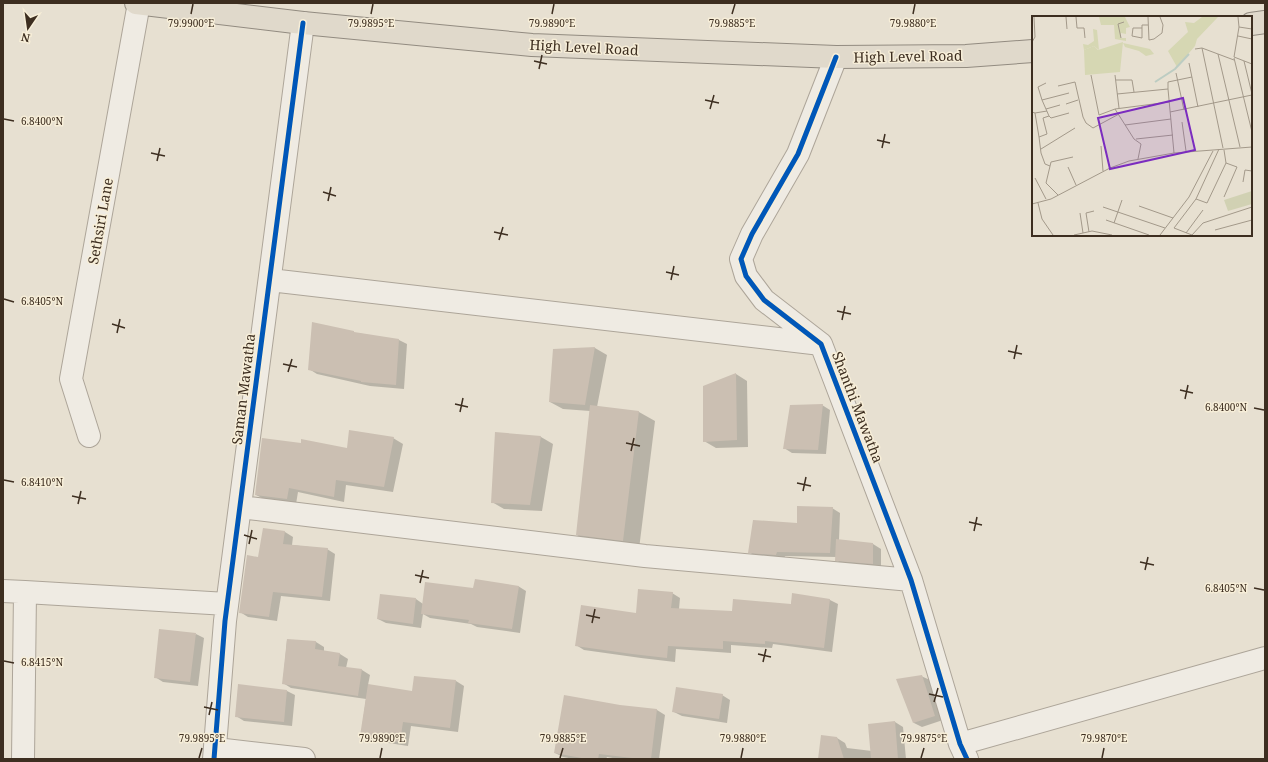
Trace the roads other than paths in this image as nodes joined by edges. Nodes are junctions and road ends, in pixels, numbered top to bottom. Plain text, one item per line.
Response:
1 (137, 3) edge
2 (1265, 22) edge
3 (303, 23) junction
4 (1252, 24) edge
5 (1032, 51) edge
6 (836, 57) junction
7 (270, 280) junction
8 (821, 344) junction
9 (89, 436) dead end
10 (240, 507) junction
11 (911, 580) junction
12 (3, 592) edge
13 (25, 592) junction
14 (227, 604) junction
15 (1265, 658) edge
16 (964, 752) edge
17 (215, 754) edge
18 (23, 759) edge
19 (304, 759) edge

1 - 3 highway, High Level Road
1 - 9 street, Sethsiri Lane
2 - 4 highway
3 - 6 highway, High Level Road
3 - 7 street, Saman Mawatha
5 - 6 highway, High Level Road
6 - 8 street, Shanthi Mawatha
7 - 8 street
7 - 10 street, Saman Mawatha
8 - 11 street, Shanthi Mawatha
10 - 11 street
10 - 14 street, Saman Mawatha
11 - 16 street, Shanthi Mawatha
12 - 13 street
13 - 14 street
13 - 18 street
14 - 17 street, Saman Mawatha
15 - 16 street
17 - 19 street

